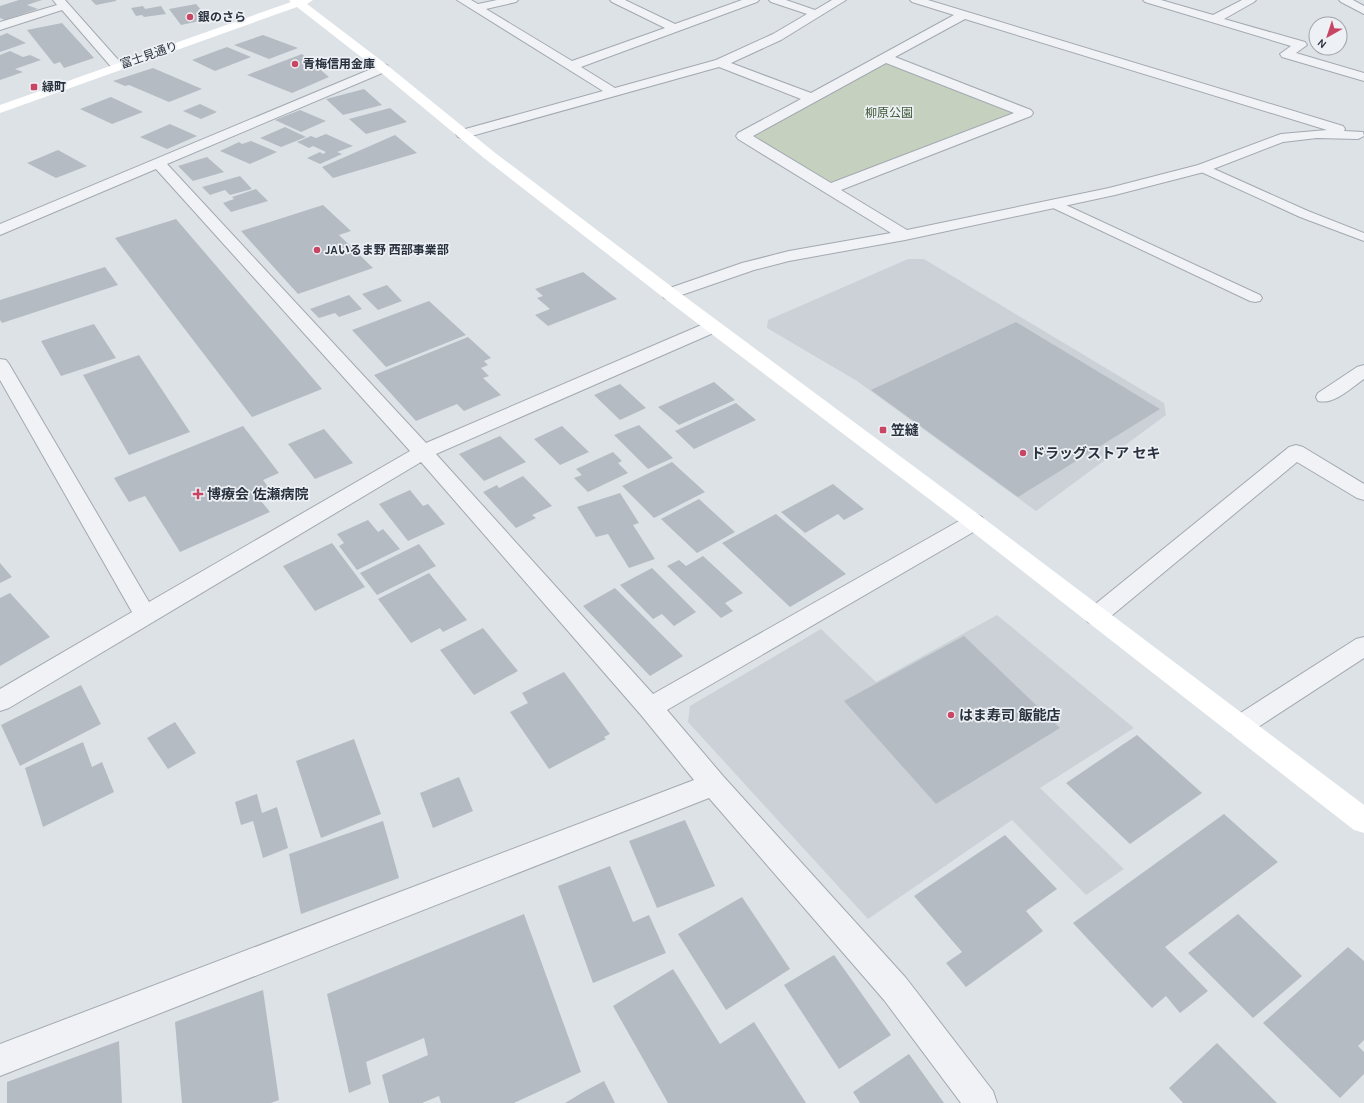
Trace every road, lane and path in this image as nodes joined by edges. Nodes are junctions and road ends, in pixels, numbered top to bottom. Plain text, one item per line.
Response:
1 (464, 0) edge
2 (512, 0) edge
3 (616, 0) edge
4 (753, 0) edge
5 (775, 0) edge
6 (840, 0) edge
7 (916, 0) edge
8 (1149, 0) edge
9 (1250, 0) edge
10 (1345, 0) edge
11 (300, 1) edge
12 (61, 3) edge
13 (477, 8) junction
14 (1364, 11) edge
15 (817, 14) junction
16 (963, 14) junction
17 (1215, 19) junction
18 (0, 26) edge
19 (674, 28) junction
20 (885, 58) junction
21 (720, 63) junction
22 (117, 66) junction
23 (571, 66) junction
24 (383, 68) junction
25 (1364, 77) edge
26 (613, 92) junction
27 (811, 98) junction
28 (0, 109) edge
29 (463, 134) junction
30 (1361, 134) edge
31 (158, 163) junction
32 (1203, 168) junction
33 (830, 189) junction
34 (1055, 204) junction
35 (0, 230) edge
36 (905, 235) junction
37 (1364, 237) edge
38 (670, 294) junction
39 (1255, 298) dead end
40 (712, 327) junction
41 (1364, 371) edge
42 (3, 375) edge
43 (1325, 397) dead end
44 (423, 452) junction
45 (1364, 493) edge
46 (974, 522) junction
47 (145, 615) junction
48 (1096, 616) junction
49 (1364, 646) edge
50 (0, 701) edge
51 (650, 708) junction
52 (1240, 726) junction
53 (714, 784) junction
54 (1364, 821) edge
55 (0, 1060) edge
56 (981, 1103) edge

1 - 13 street
2 - 13 street
3 - 19 street
4 - 19 street
5 - 15 street
6 - 15 street
7 - 16 street
8 - 17 street
9 - 17 street
10 - 14 street
11 - 22 street, 富士見通り
11 - 24 street
12 - 18 street
12 - 22 street
13 - 23 street
15 - 21 street
16 - 20 street
16 - 30 street
17 - 25 street
19 - 23 street
20 - 27 street
20 - 33 street
21 - 26 street
21 - 27 street
22 - 28 street, 富士見通り
23 - 26 street
24 - 29 street
24 - 31 street
26 - 29 street
27 - 33 street
29 - 38 street
30 - 32 street
31 - 35 street
31 - 44 street
32 - 34 street
32 - 37 lane
33 - 36 street
34 - 36 street
34 - 39 lane
36 - 38 street
38 - 40 street
40 - 44 street
40 - 46 street
41 - 43 street
42 - 47 street
44 - 47 street
44 - 51 street
45 - 48 street
46 - 48 street
46 - 51 street
47 - 50 street
48 - 52 street
49 - 52 street
51 - 53 street
52 - 54 street
53 - 55 street
53 - 56 street

